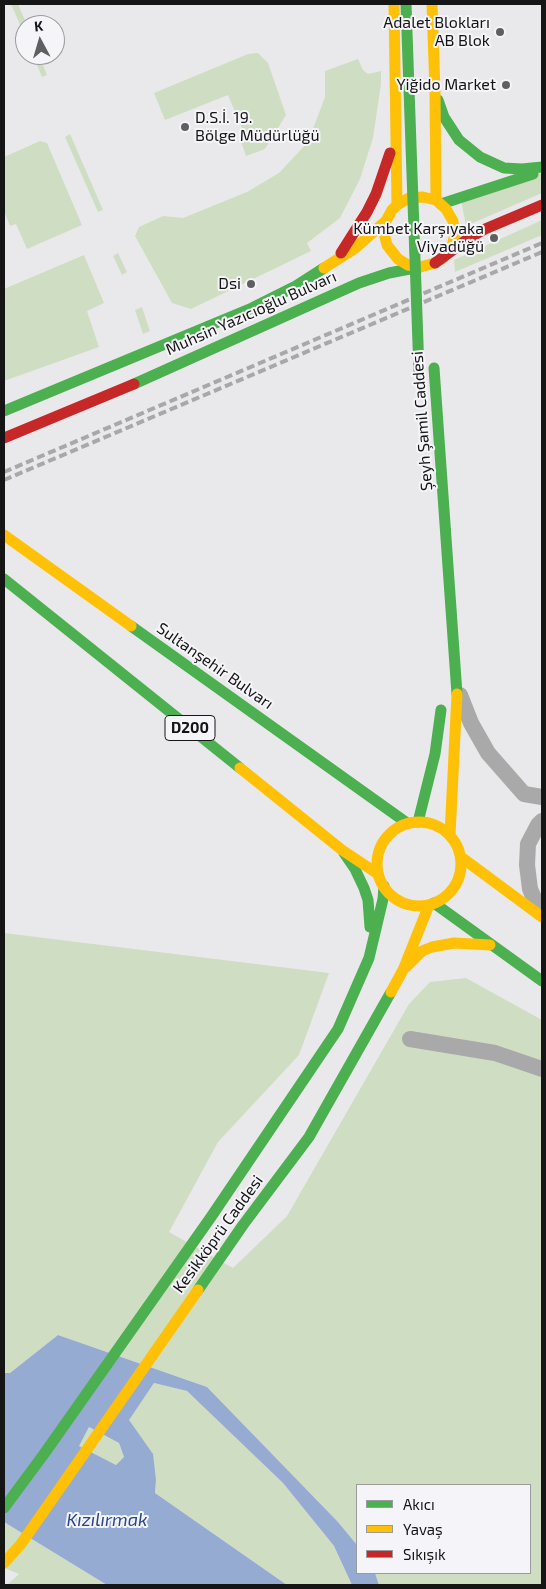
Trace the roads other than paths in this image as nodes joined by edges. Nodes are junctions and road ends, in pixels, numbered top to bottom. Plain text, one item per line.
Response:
1 (394, 4) edge
2 (406, 4) edge
3 (423, 4) edge
4 (432, 4) edge
5 (435, 91) junction
6 (396, 121) junction
7 (542, 167) edge
8 (542, 171) edge
9 (435, 204) junction
10 (397, 205) junction
11 (542, 205) edge
12 (386, 222) junction
13 (430, 255) dead end
14 (442, 259) junction
15 (334, 263) junction
16 (420, 267) junction
17 (431, 275) dead end
18 (434, 364) dead end
19 (86, 377) junction
20 (419, 377) dead end
21 (28, 388) dead end
22 (4, 411) edge
23 (4, 438) edge
24 (4, 535) edge
25 (4, 580) edge
26 (450, 691) junction
27 (542, 797) edge
28 (412, 822) junction
29 (542, 822) edge
30 (450, 835) junction
31 (342, 850) junction
32 (461, 857) junction
33 (378, 874) junction
34 (384, 886) junction
35 (431, 904) junction
36 (542, 917) edge
37 (490, 944) junction
38 (370, 953) junction
39 (403, 970) junction
40 (542, 981) edge
41 (410, 1039) dead end
42 (542, 1069) edge
43 (4, 1508) edge
44 (4, 1563) edge

1 - 6 main road
2 - 20 main road, Şeyh Şamil Caddesi, bridge
3 - 9 main road
4 - 5 main road
5 - 7 main road
5 - 9 main road
6 - 10 main road
6 - 15 main road
8 - 9 main road
9 - 10 main road
9 - 14 main road
10 - 12 main road, Muhsin Yazıcıoğlu Bulvarı
11 - 14 main road, Muhsin Yazıcıoğlu Bulvarı
12 - 15 main road, Muhsin Yazıcıoğlu Bulvarı
12 - 16 main road
13 - 17 main road
14 - 16 main road, Muhsin Yazıcıoğlu Bulvarı
15 - 19 main road, Muhsin Yazıcıoğlu Bulvarı
16 - 23 main road, Muhsin Yazıcıoğlu Bulvarı
18 - 26 main road, Şeyh Şamil Caddesi
19 - 21 main road
19 - 22 main road
24 - 28 main road, Sultanşehir Bulvarı / D200
25 - 31 main road, D200
26 - 27 street
26 - 28 main road, Şeyh Şamil Caddesi
26 - 30 main road, Şeyh Şamil Caddesi
28 - 30 main road, Sultanşehir Bulvarı
28 - 33 main road
29 - 36 street
30 - 32 main road
31 - 33 main road, D200
31 - 38 main road
32 - 35 main road
32 - 36 main road
33 - 34 main road
34 - 35 main road
34 - 38 main road, Kesikköprü Caddesi
35 - 37 main road
35 - 39 main road, Kesikköprü Caddesi
37 - 39 main road
37 - 40 main road
38 - 43 main road, Kesikköprü Caddesi
39 - 44 main road, Kesikköprü Caddesi
41 - 42 street

